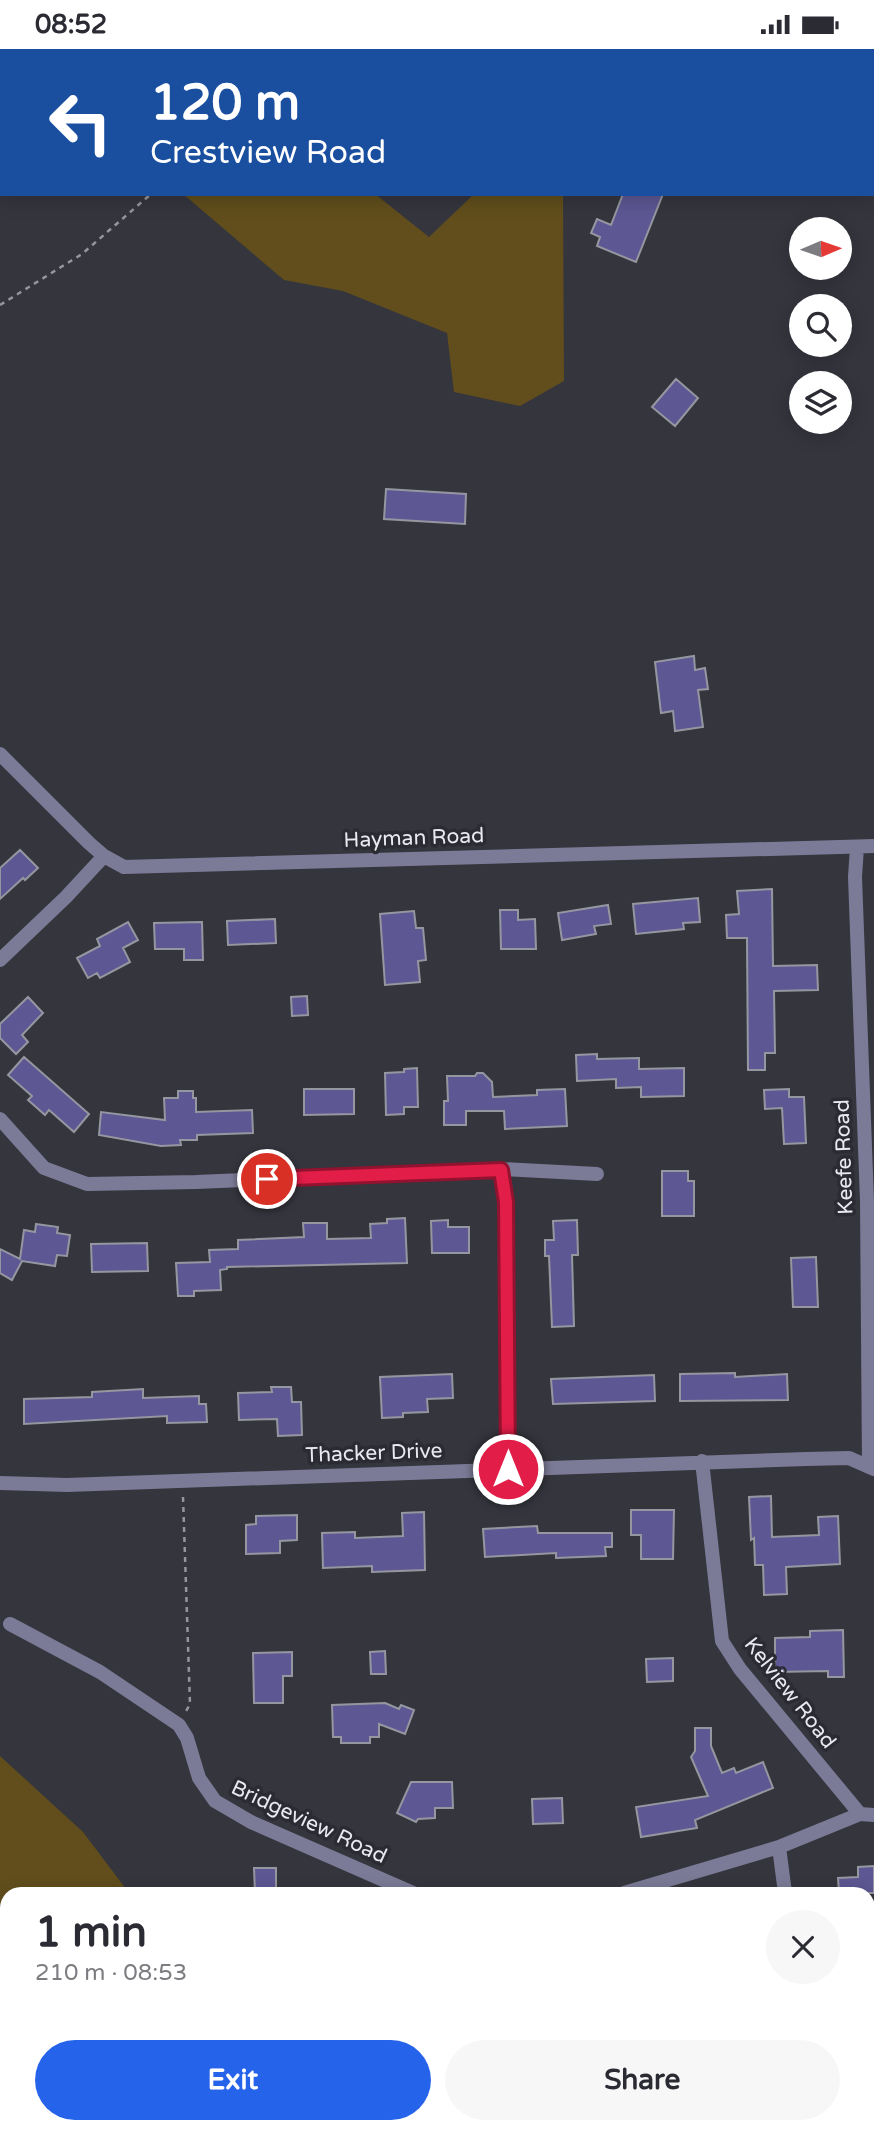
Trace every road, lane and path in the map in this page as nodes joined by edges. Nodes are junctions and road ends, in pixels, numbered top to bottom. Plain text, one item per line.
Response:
1 (149, 196) edge
2 (0, 305) edge
3 (0, 754) edge
4 (874, 846) edge
5 (857, 847) junction
6 (104, 856) junction
7 (0, 960) edge
8 (0, 1119) edge
9 (501, 1170) junction
10 (597, 1174) dead end
11 (702, 1461) junction
12 (871, 1468) edge
13 (508, 1469) junction
14 (182, 1481) junction
15 (0, 1483) edge
16 (10, 1624) dead end
17 (179, 1725) junction
18 (867, 1814) edge
19 (779, 1847) junction
20 (399, 1887) edge
21 (644, 1887) edge
22 (784, 1887) edge

1 - 2 path
3 - 6 street, Hayman Road
4 - 5 street, Hayman Road
5 - 6 street, Hayman Road
5 - 12 street, Keefe Road
6 - 7 street
8 - 9 street
9 - 10 street
9 - 13 street
11 - 12 street, Thacker Drive
11 - 13 street, Thacker Drive
11 - 18 street, Kelview Road
13 - 14 street, Thacker Drive
14 - 15 street, Thacker Drive
14 - 17 path
16 - 17 street
17 - 20 street, Bridgeview Road
18 - 19 street
19 - 21 street
19 - 22 street

